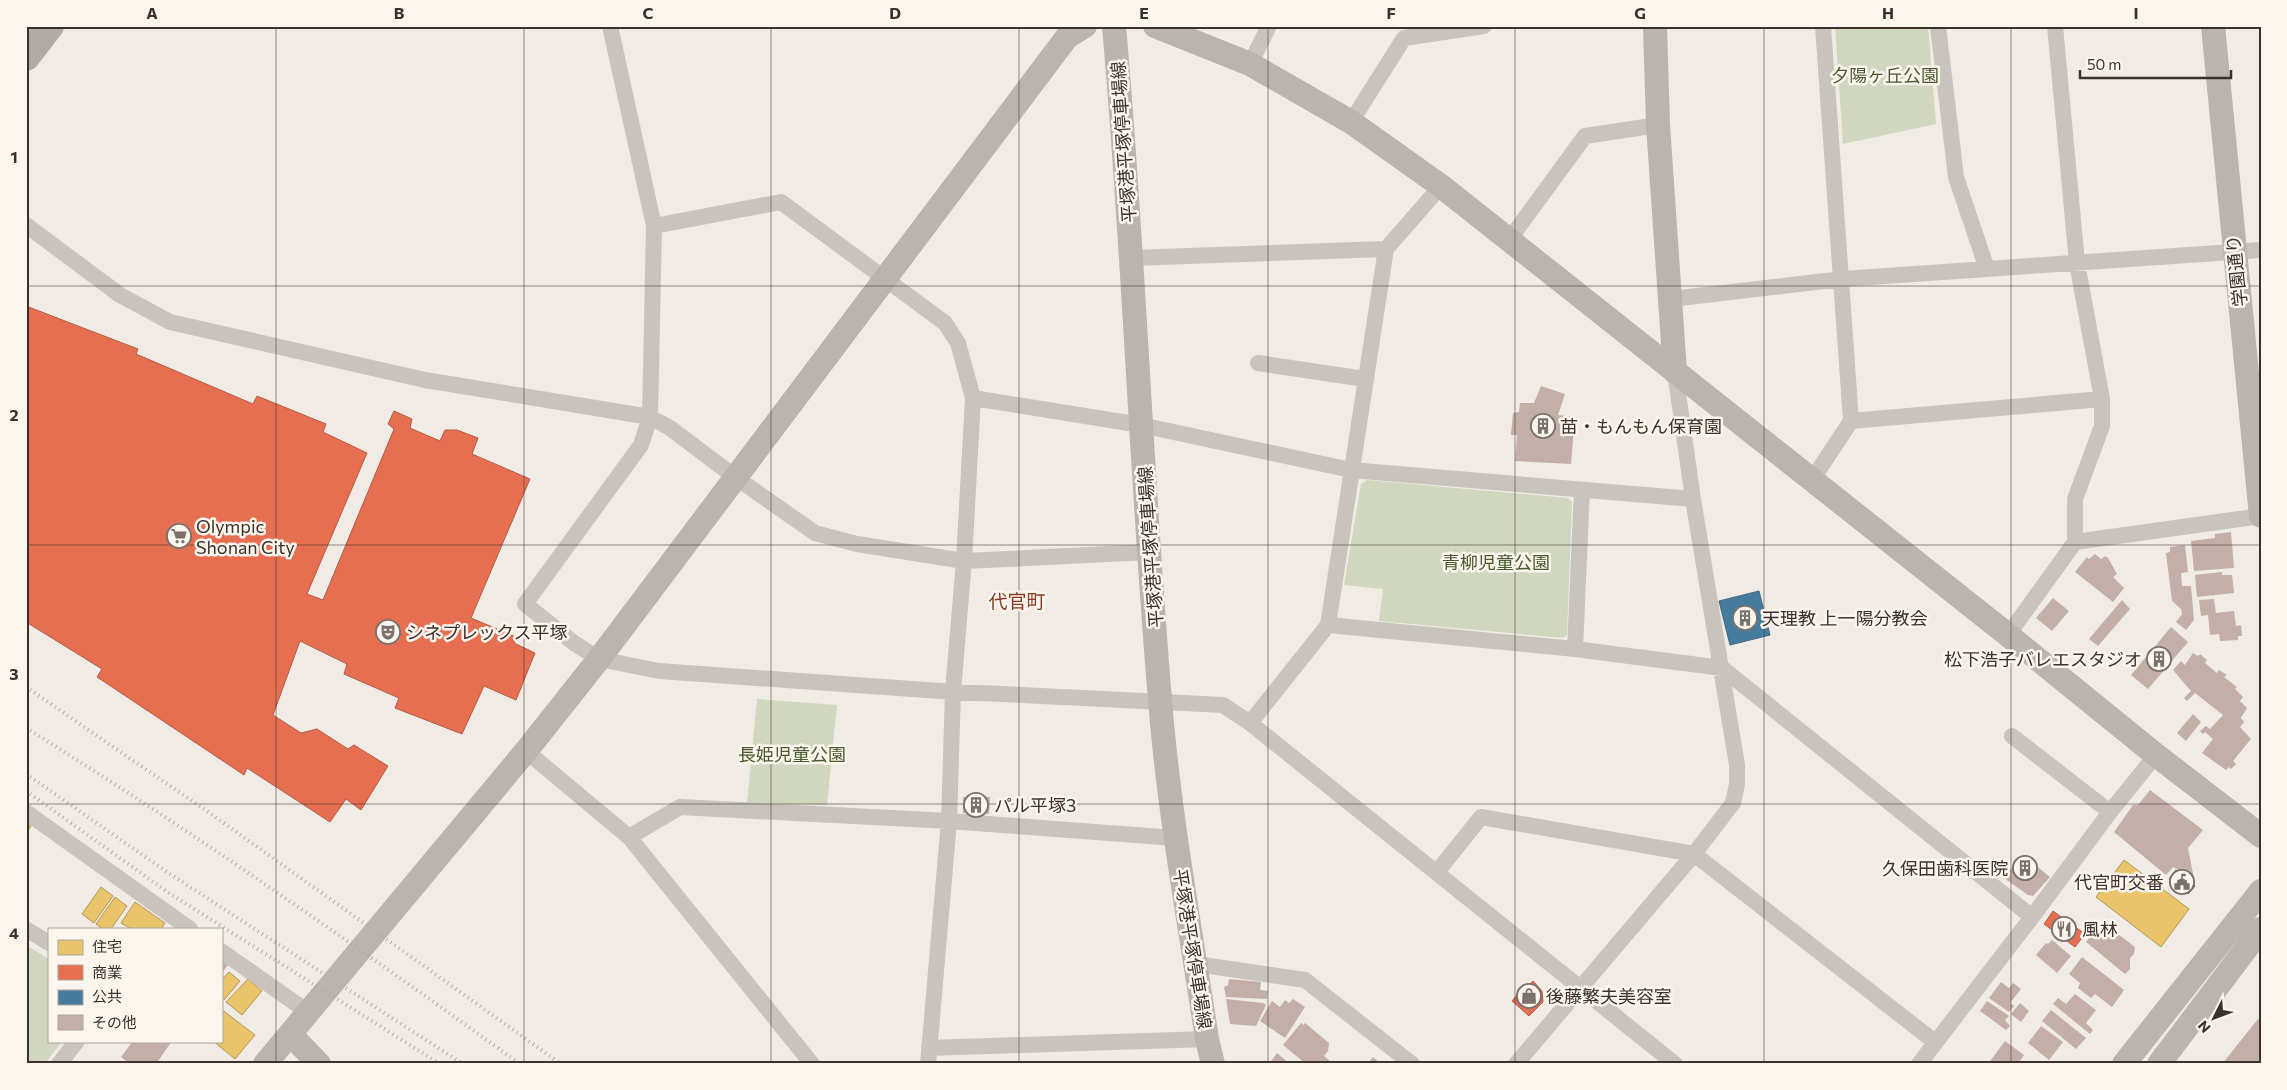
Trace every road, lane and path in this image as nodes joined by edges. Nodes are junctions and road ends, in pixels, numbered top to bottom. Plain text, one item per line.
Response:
1 (50, 26) edge
2 (610, 26) edge
3 (1085, 26) edge
4 (1114, 26) edge
5 (1156, 26) edge
6 (1269, 26) edge
7 (1484, 26) edge
8 (1655, 26) edge
9 (1823, 26) edge
10 (1938, 26) edge
11 (2055, 26) edge
12 (2212, 26) edge
13 (1404, 32) edge
14 (26, 57) edge
15 (1250, 64) junction
16 (1351, 122) junction
17 (1658, 125) junction
18 (1441, 186) junction
19 (26, 225) edge
20 (654, 226) junction
21 (1509, 240) junction
22 (1386, 249) junction
23 (2261, 250) edge
24 (2234, 251) junction
25 (1132, 258) junction
26 (2077, 262) junction
27 (1987, 269) junction
28 (883, 279) junction
29 (1842, 279) junction
30 (1671, 299) junction
31 (1258, 363) dead end
32 (1675, 372) junction
33 (1365, 378) junction
34 (974, 398) junction
35 (2102, 399) junction
36 (650, 417) junction
37 (1851, 420) junction
38 (1141, 425) junction
39 (1351, 470) junction
40 (735, 477) junction
41 (1812, 480) junction
42 (1582, 490) junction
43 (1693, 499) junction
44 (2261, 516) edge
45 (2075, 542) junction
46 (1150, 552) junction
47 (964, 562) junction
48 (1328, 625) junction
49 (2008, 635) junction
50 (1575, 649) junction
51 (599, 659) junction
52 (1722, 668) junction
53 (953, 691) junction
54 (1160, 701) junction
55 (1250, 723) junction
56 (2012, 736) dead end
57 (526, 751) junction
58 (2156, 755) junction
59 (26, 812) edge
60 (2110, 812) junction
61 (948, 821) junction
62 (2261, 836) edge
63 (629, 837) junction
64 (1175, 838) junction
65 (1694, 854) junction
66 (1437, 872) junction
67 (2261, 890) edge
68 (2032, 918) junction
69 (179, 926) edge
70 (26, 929) edge
71 (2261, 929) edge
72 (48, 942) edge
73 (222, 952) edge
74 (1196, 964) junction
75 (1581, 987) junction
76 (308, 1012) junction
77 (290, 1034) junction
78 (1207, 1039) junction
79 (76, 1042) edge
80 (1935, 1042) junction
81 (928, 1056) edge
82 (59, 1064) edge
83 (264, 1064) edge
84 (319, 1064) edge
85 (812, 1064) edge
86 (1213, 1064) edge
87 (1412, 1064) edge
88 (1516, 1064) edge
89 (1675, 1064) edge
90 (1918, 1064) edge
91 (2124, 1064) edge
92 (2159, 1064) edge

1 - 14 highway
2 - 20 street
3 - 28 street
4 - 25 street, 平塚港平塚停車場線
5 - 15 street
6 - 15 street
7 - 13 street
8 - 17 street
9 - 29 street
10 - 27 street
11 - 26 street
12 - 24 street, 学園通り
13 - 16 street
15 - 16 street
16 - 18 street
17 - 21 street
17 - 30 street
18 - 21 street
18 - 22 street
19 - 36 street
20 - 28 street
20 - 36 street
21 - 32 street
22 - 25 street
22 - 33 street
23 - 24 street
24 - 26 street
24 - 44 street, 学園通り
25 - 38 street, 平塚港平塚停車場線
26 - 27 street
26 - 35 street
27 - 29 street
28 - 34 street
28 - 40 street
29 - 30 street
29 - 37 street
30 - 32 street
31 - 33 street
32 - 41 street
32 - 43 street
33 - 39 street
34 - 38 street
34 - 47 street
35 - 37 street
35 - 45 street
36 - 40 street
36 - 51 street
37 - 41 street
38 - 39 street
38 - 46 street, 平塚港平塚停車場線
39 - 42 street
39 - 48 street
40 - 47 street
40 - 51 street
41 - 49 street
42 - 43 street
42 - 50 street
43 - 52 street
44 - 45 street
45 - 49 street
46 - 47 street
46 - 54 street, 平塚港平塚停車場線
47 - 53 street
48 - 50 street
48 - 55 street
49 - 58 street
50 - 52 street
51 - 53 street
51 - 57 street
52 - 65 street
52 - 68 street
53 - 54 street
53 - 61 street
54 - 55 street
54 - 64 street, 平塚港平塚停車場線
55 - 66 street
56 - 60 street
57 - 63 street
57 - 76 street
58 - 60 street
58 - 62 street
59 - 69 street
60 - 68 street
61 - 63 street
61 - 64 street
61 - 81 street
63 - 85 street
64 - 74 street, 平塚港平塚停車場線
65 - 66 street
65 - 75 street
65 - 80 street
66 - 75 street
67 - 91 street
68 - 80 street
70 - 72 street
71 - 92 street
73 - 76 street
74 - 78 street, 平塚港平塚停車場線
74 - 87 street
75 - 88 street
75 - 89 street
76 - 77 street
77 - 83 street
77 - 84 street
78 - 81 street
78 - 86 street, 平塚港平塚停車場線
79 - 82 street
80 - 90 street

